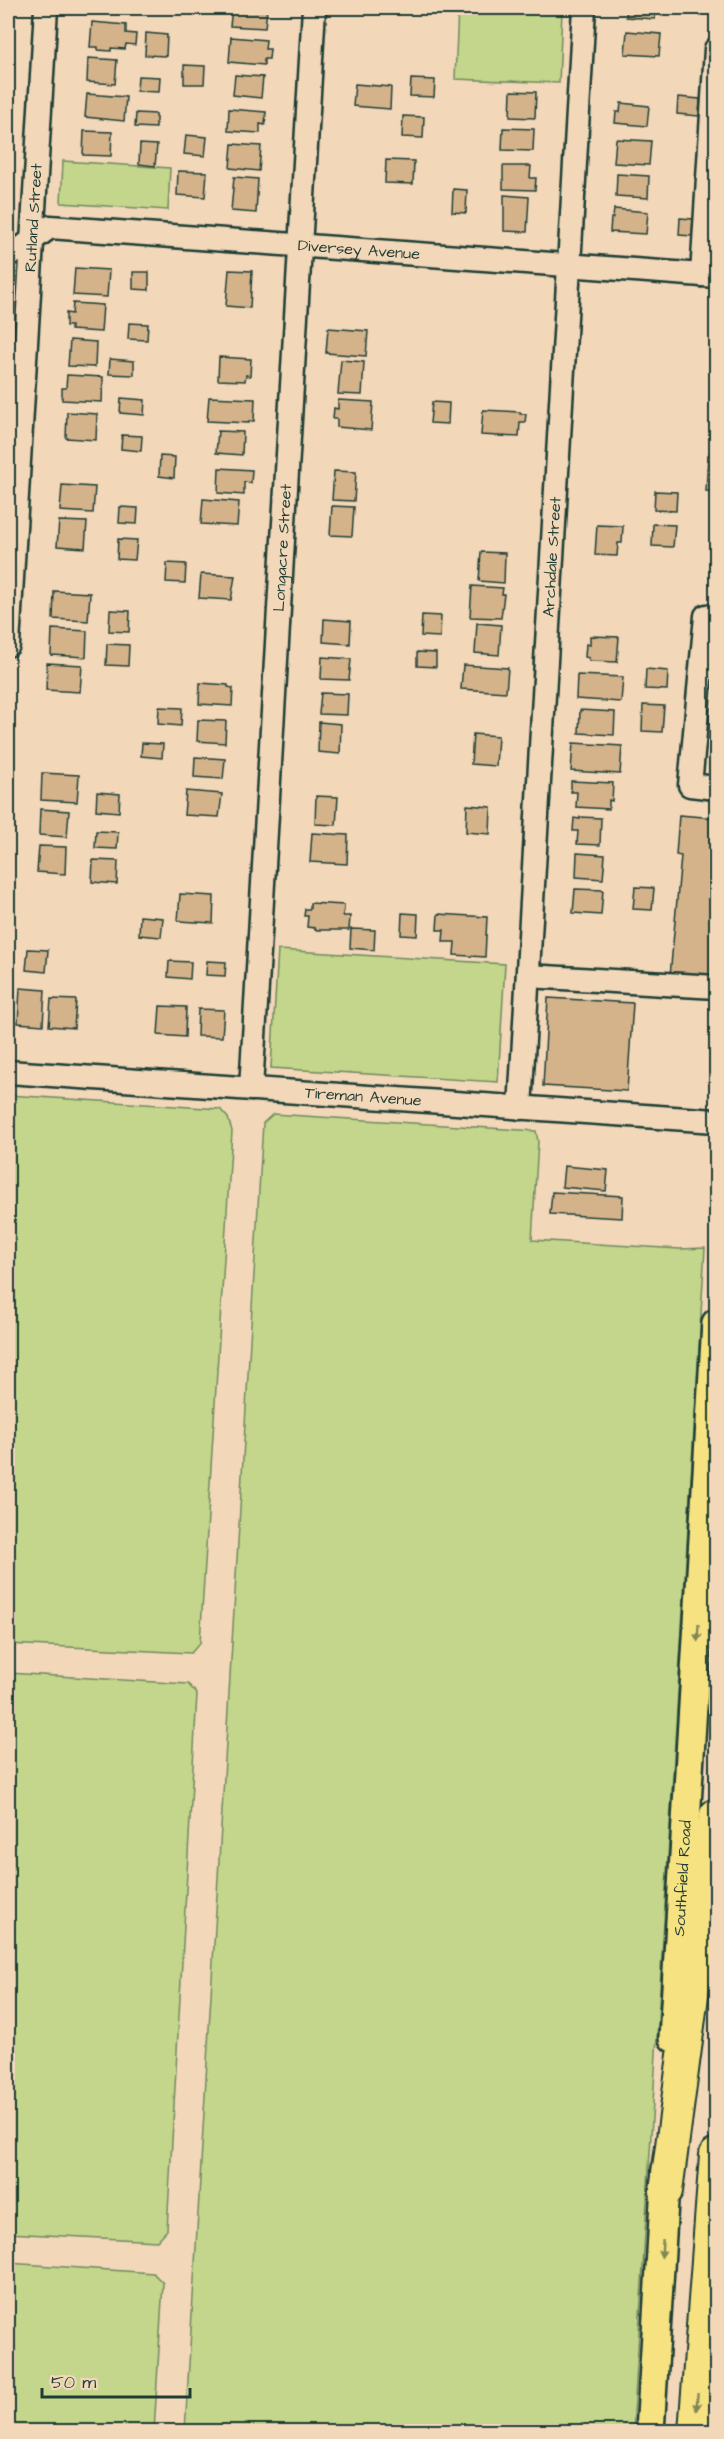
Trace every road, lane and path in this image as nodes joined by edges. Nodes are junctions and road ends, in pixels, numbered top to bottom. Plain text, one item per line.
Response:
1 (46, 8) edge
2 (314, 8) edge
3 (584, 8) edge
4 (717, 49) edge
5 (32, 240) junction
6 (301, 245) junction
7 (8, 251) edge
8 (570, 264) junction
9 (709, 276) edge
10 (706, 616) dead end
11 (8, 645) edge
12 (717, 788) edge
13 (528, 976) junction
14 (717, 987) edge
15 (8, 1072) edge
16 (251, 1089) junction
17 (520, 1108) junction
18 (717, 1121) edge
19 (717, 1323) edge
20 (717, 1815) edge
21 (717, 2155) edge
22 (666, 2191) junction
23 (650, 2432) edge
24 (695, 2432) edge

1 - 5 street, Rutland Street
2 - 6 street, Longacre Street
3 - 8 street, Archdale Street
4 - 9 street
5 - 6 street, Diversey Avenue
5 - 7 street, Diversey Avenue
5 - 11 street, Rutland Street
6 - 8 street, Diversey Avenue
6 - 16 street, Longacre Street
8 - 9 street, Diversey Avenue
8 - 13 street, Archdale Street
10 - 12 street
13 - 14 street
13 - 17 street, Archdale Street
15 - 16 street, Tireman Avenue
16 - 17 street, Tireman Avenue
17 - 18 street, Tireman Avenue
19 -> 22 main road, Southfield Road
20 - 22 highway
21 -> 24 highway
22 -> 23 main road, Southfield Road

